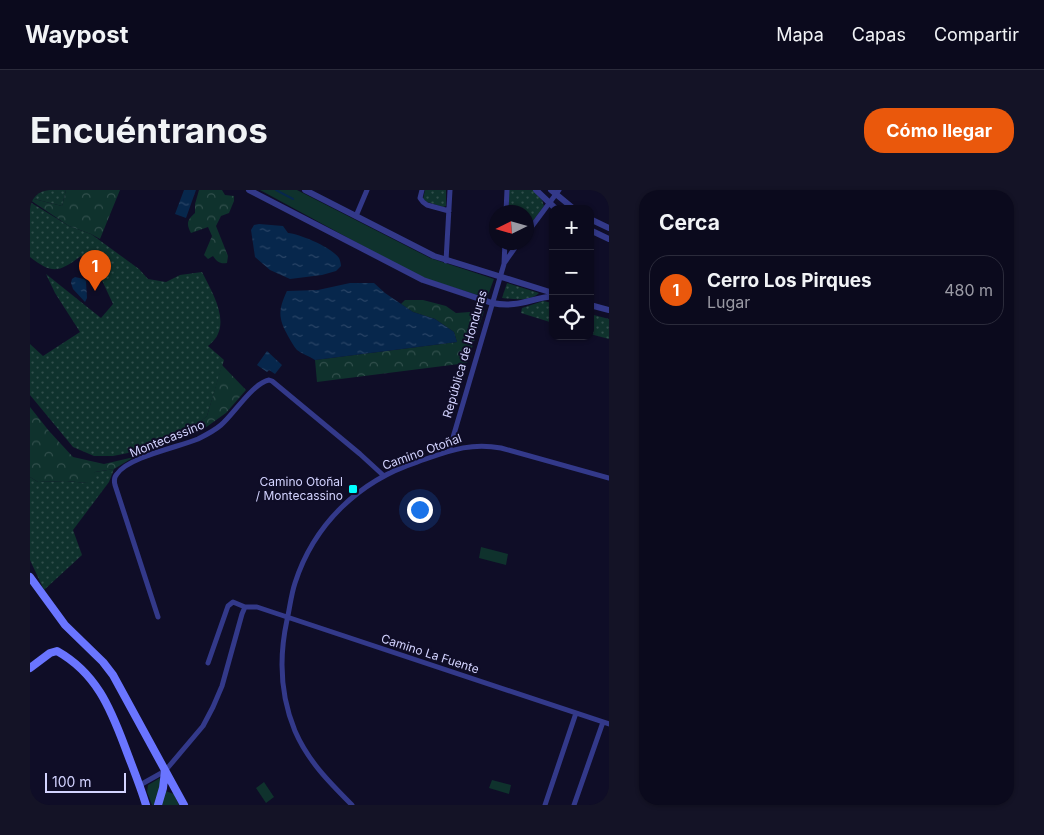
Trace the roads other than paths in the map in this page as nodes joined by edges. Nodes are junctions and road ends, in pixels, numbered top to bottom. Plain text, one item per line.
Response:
1 (250, 190) edge
2 (305, 190) edge
3 (368, 190) edge
4 (422, 190) edge
5 (450, 190) edge
6 (506, 190) edge
7 (536, 190) edge
8 (313, 192) edge
9 (556, 192) edge
10 (550, 203) junction
11 (506, 205) edge
12 (570, 205) edge
13 (449, 211) junction
14 (356, 216) junction
15 (594, 221) edge
16 (534, 223) edge
17 (600, 224) junction
18 (609, 228) edge
19 (594, 231) edge
20 (594, 232) edge
21 (609, 239) edge
22 (505, 250) edge
23 (514, 250) edge
24 (446, 261) junction
25 (504, 264) junction
26 (500, 276) junction
27 (549, 293) edge
28 (550, 295) edge
29 (492, 303) junction
30 (594, 306) edge
31 (609, 310) edge
32 (449, 451) junction
33 (384, 476) junction
34 (609, 478) edge
35 (30, 577) edge
36 (245, 607) junction
37 (158, 617) dead end
38 (288, 617) junction
39 (208, 663) dead end
40 (30, 668) edge
41 (576, 713) junction
42 (603, 722) junction
43 (609, 724) edge
44 (165, 771) junction
45 (140, 784) junction
46 (163, 788) junction
47 (178, 794) junction
48 (146, 805) edge
49 (158, 805) edge
50 (184, 805) edge
51 (352, 805) edge
52 (545, 805) edge
53 (574, 805) edge

1 - 29 street
2 - 8 street
3 - 14 street
4 - 13 street
5 - 13 street
6 - 11 street
7 - 10 street
8 - 14 street
9 - 10 street
9 - 12 street
10 - 16 street
13 - 24 street
14 - 24 street
15 - 17 street
17 - 18 street
17 - 19 street
20 - 21 street
22 - 25 street, República de Honduras
23 - 25 street, República de Honduras
24 - 26 street
25 - 26 street, República de Honduras
26 - 27 street
26 - 29 street, República de Honduras
28 - 29 street
29 - 32 street, República de Honduras
30 - 31 street
32 - 33 street, Camino Otoñal
32 - 34 street, Camino Otoñal
33 - 37 street, Montecassino
33 - 38 street, Camino Otoñal
35 - 44 main road
36 - 38 street, Camino La Fuente
36 - 39 street, Camino La Fuente
36 - 44 street
38 - 41 street, Camino La Fuente
38 - 51 street, Camino Otoñal
40 - 45 main road
41 - 42 street, Camino La Fuente
41 - 52 street
42 - 43 street, Camino La Fuente
42 - 53 street
44 - 45 street
44 - 46 main road
44 - 47 main road
45 - 48 main road
46 - 47 main road
46 - 49 main road
47 - 50 main road

